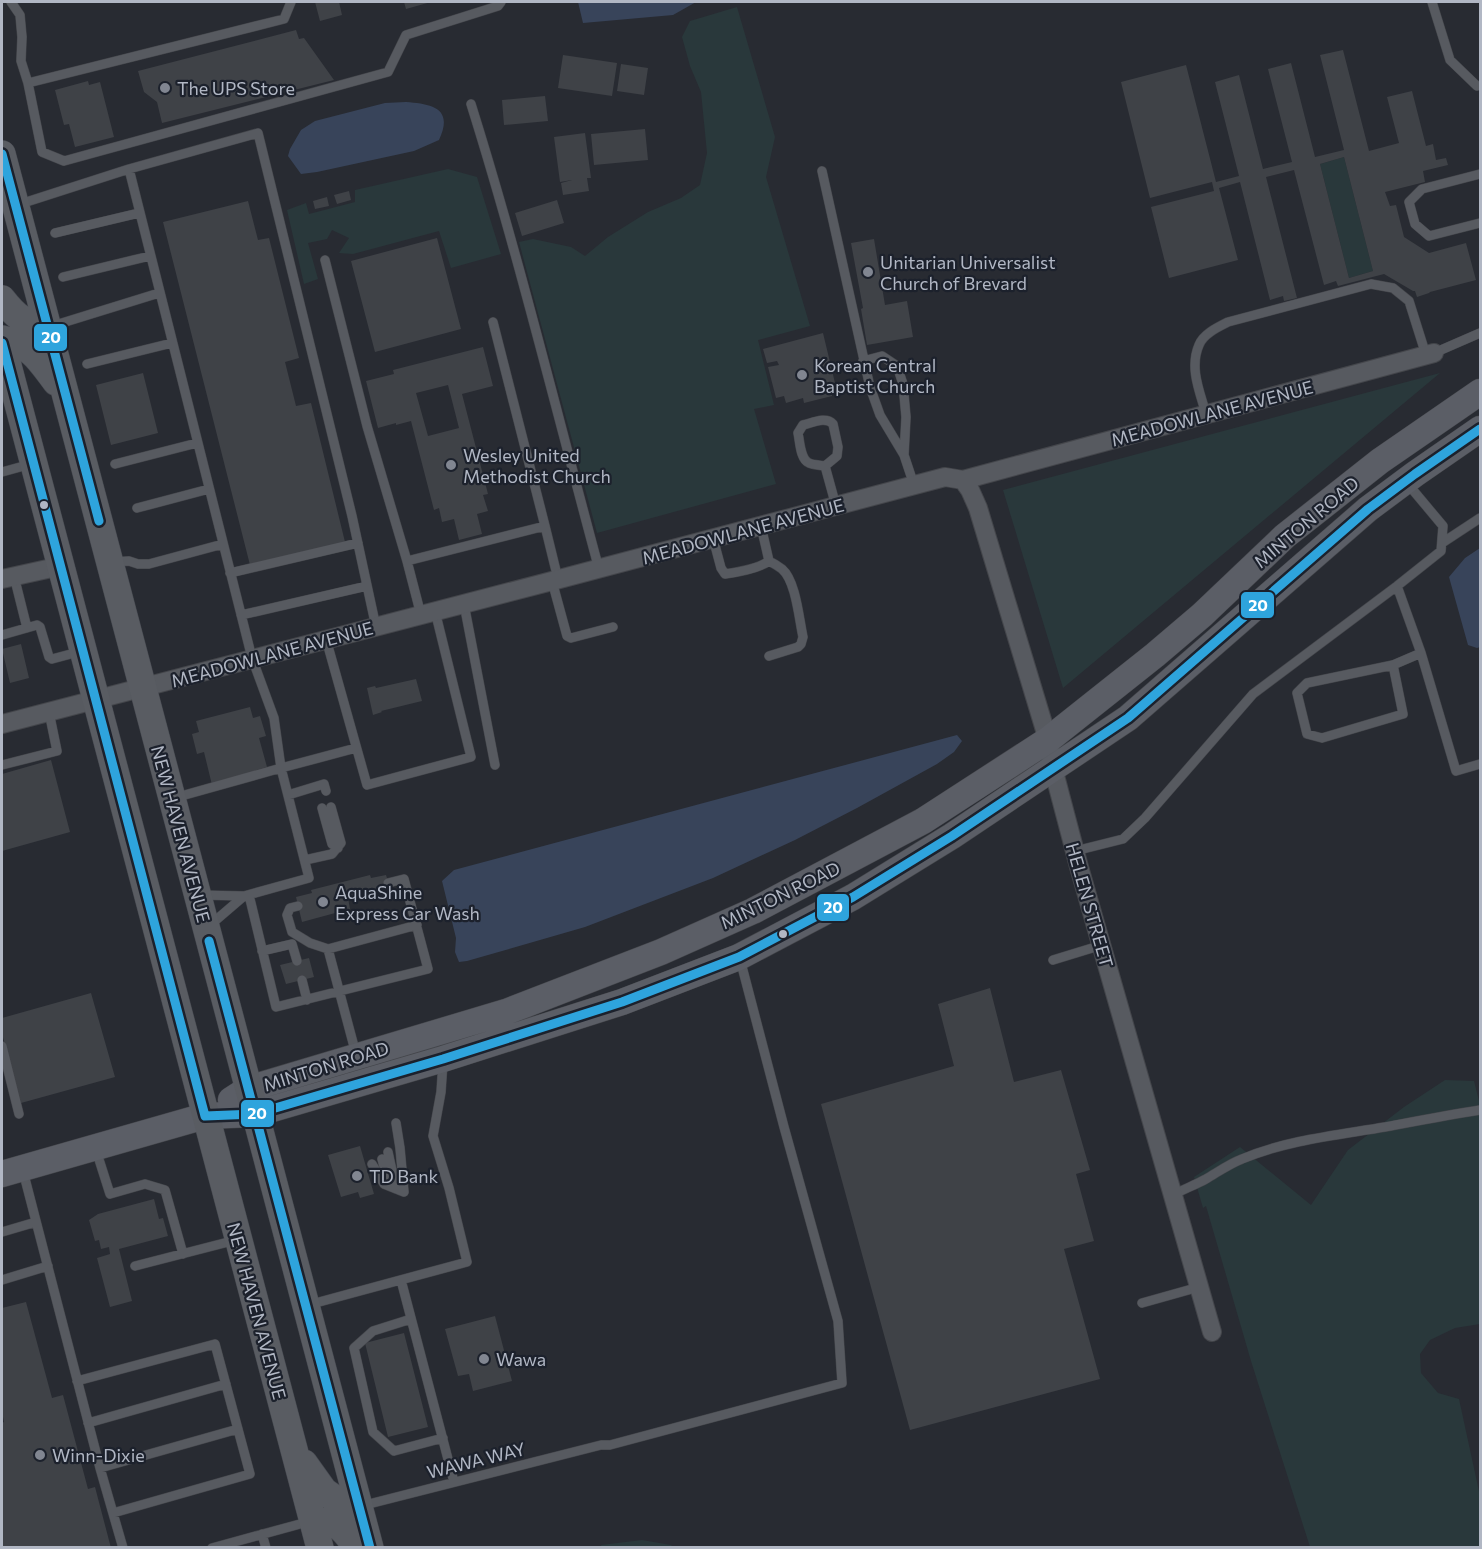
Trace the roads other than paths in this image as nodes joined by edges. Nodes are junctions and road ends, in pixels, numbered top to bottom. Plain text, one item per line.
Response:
1 (10, 2) edge
2 (291, 2) edge
3 (501, 2) edge
4 (1432, 2) edge
5 (28, 83) junction
6 (1479, 87) edge
7 (471, 104) dead end
8 (2, 154) edge
9 (129, 169) junction
10 (822, 171) dead end
11 (1480, 174) edge
12 (15, 205) junction
13 (139, 213) junction
14 (1480, 223) edge
15 (55, 233) dead end
16 (150, 255) junction
17 (325, 260) dead end
18 (63, 277) dead end
19 (159, 293) junction
20 (2, 299) edge
21 (493, 322) dead end
22 (46, 327) junction
23 (1480, 333) edge
24 (2, 341) edge
25 (172, 344) junction
26 (1430, 354) junction
27 (863, 361) junction
28 (87, 364) dead end
29 (1480, 392) edge
30 (66, 395) junction
31 (1206, 414) junction
32 (1480, 429) edge
33 (197, 443) junction
34 (904, 455) junction
35 (33, 463) junction
36 (1377, 463) junction
37 (115, 464) dead end
38 (825, 466) junction
39 (2, 472) edge
40 (963, 480) junction
41 (1405, 481) junction
42 (914, 485) junction
43 (209, 489) junction
44 (836, 506) junction
45 (137, 507) dead end
46 (1480, 518) edge
47 (545, 526) junction
48 (761, 526) junction
49 (713, 538) junction
50 (358, 543) junction
51 (1442, 543) junction
52 (223, 544) junction
53 (407, 561) junction
54 (769, 561) junction
55 (110, 562) junction
56 (61, 566) junction
57 (599, 569) junction
58 (230, 573) junction
59 (8, 578) edge
60 (555, 580) junction
61 (367, 586) junction
62 (1397, 586) junction
63 (464, 604) junction
64 (428, 613) junction
65 (240, 615) junction
66 (376, 627) junction
67 (613, 627) dead end
68 (27, 628) junction
69 (2, 635) edge
70 (326, 639) junction
71 (83, 651) junction
72 (1421, 653) junction
73 (769, 656) dead end
74 (252, 658) junction
75 (1393, 665) junction
76 (142, 687) junction
77 (96, 700) junction
78 (49, 712) junction
79 (2, 720) edge
80 (1048, 740) junction
81 (356, 748) junction
82 (1480, 764) edge
83 (2, 765) edge
84 (495, 765) dead end
85 (281, 768) junction
86 (1053, 768) junction
87 (320, 790) dead end
88 (288, 795) junction
89 (172, 799) junction
90 (326, 808) dead end
91 (1075, 851) junction
92 (305, 860) junction
93 (388, 883) dead end
94 (197, 895) junction
95 (246, 896) junction
96 (298, 906) dead end
97 (417, 925) junction
98 (206, 928) junction
99 (1102, 945) junction
100 (328, 949) junction
101 (262, 951) junction
102 (739, 957) junction
103 (1053, 960) dead end
104 (297, 961) dead end
105 (302, 980) dead end
106 (339, 992) junction
107 (307, 1000) junction
108 (2, 1046) edge
109 (356, 1056) junction
110 (443, 1059) junction
111 (251, 1101) junction
112 (1480, 1110) edge
113 (19, 1114) dead end
114 (206, 1116) junction
115 (396, 1123) dead end
116 (95, 1148) junction
117 (385, 1156) dead end
118 (372, 1164) dead end
119 (12, 1171) edge
120 (396, 1189) junction
121 (1173, 1195) junction
122 (36, 1222) junction
123 (2, 1232) edge
124 (238, 1239) junction
125 (183, 1254) junction
126 (48, 1266) junction
127 (135, 1266) dead end
128 (2, 1280) edge
129 (401, 1280) junction
130 (1199, 1287) junction
131 (1142, 1303) dead end
132 (306, 1305) junction
133 (411, 1319) junction
134 (1212, 1332) dead end
135 (77, 1381) junction
136 (226, 1384) junction
137 (88, 1424) junction
138 (238, 1429) junction
139 (442, 1438) junction
140 (294, 1450) junction
141 (100, 1468) junction
142 (454, 1482) junction
143 (358, 1506) junction
144 (113, 1513) junction
145 (313, 1520) junction
146 (262, 1534) junction
147 (123, 1548) edge
148 (212, 1548) edge
149 (266, 1548) edge
150 (320, 1548) edge
151 (357, 1548) edge
152 (370, 1548) edge

1 - 5 lane
2 - 5 lane
3 - 5 lane
4 - 6 lane
7 - 57 lane
8 - 12 main road, NEW HAVEN AVENUE
9 - 12 lane
9 - 13 lane
9 - 50 lane
10 - 27 lane
11 - 14 lane
12 - 22 main road, NEW HAVEN AVENUE
13 - 15 lane
13 - 16 lane
16 - 18 lane
16 - 19 lane
17 - 53 lane
19 - 22 lane
19 - 25 lane
20 - 22 main road
21 - 47 lane
22 - 30 main road, NEW HAVEN AVENUE
23 - 26 lane, MEADOWLANE AVENUE
24 - 30 main road
24 - 35 main road, NEW HAVEN AVENUE
25 - 28 lane
25 - 33 lane
26 - 31 street, MEADOWLANE AVENUE
26 - 31 lane
27 - 34 lane
27 - 34 lane
29 - 36 main road, MINTON ROAD
30 - 55 main road, NEW HAVEN AVENUE
31 - 40 street, MEADOWLANE AVENUE
32 - 41 main road, MINTON ROAD
33 - 37 lane
33 - 43 lane
34 - 42 lane
35 - 39 lane
35 - 56 main road, NEW HAVEN AVENUE
36 - 41 main road
36 - 80 main road, MINTON ROAD
38 - 38 lane
38 - 44 lane
40 - 42 street, MEADOWLANE AVENUE
40 - 80 street, HELEN STREET
41 - 51 lane
41 - 86 main road, MINTON ROAD
42 - 44 street, MEADOWLANE AVENUE
43 - 45 lane
43 - 52 lane
44 - 48 street, MEADOWLANE AVENUE
46 - 51 lane
47 - 53 lane
47 - 60 lane
48 - 49 street, MEADOWLANE AVENUE
48 - 54 lane
49 - 54 lane
49 - 57 street, MEADOWLANE AVENUE
50 - 58 lane
50 - 61 lane
51 - 62 lane
52 - 55 lane
52 - 58 lane
53 - 64 lane
54 - 73 lane
55 - 76 main road, NEW HAVEN AVENUE
56 - 59 street
56 - 71 main road, NEW HAVEN AVENUE
57 - 60 street, MEADOWLANE AVENUE
58 - 65 lane
59 - 68 lane
60 - 63 street, MEADOWLANE AVENUE
60 - 67 lane
61 - 65 lane
61 - 66 lane
62 - 72 lane
62 - 91 lane
63 - 64 street, MEADOWLANE AVENUE
63 - 84 lane
64 - 66 street, MEADOWLANE AVENUE
64 - 81 lane
65 - 74 lane
66 - 70 street, MEADOWLANE AVENUE
68 - 69 lane
68 - 71 lane
70 - 74 street, MEADOWLANE AVENUE
70 - 81 lane
71 - 77 main road, NEW HAVEN AVENUE
72 - 75 lane
72 - 82 lane
74 - 76 street, MEADOWLANE AVENUE
74 - 85 lane
75 - 75 lane
76 - 77 street, MEADOWLANE AVENUE
76 - 89 main road, NEW HAVEN AVENUE
77 - 78 street, MEADOWLANE AVENUE
77 - 114 main road, NEW HAVEN AVENUE
78 - 79 street, MEADOWLANE AVENUE
78 - 83 lane
80 - 86 street, HELEN STREET
80 - 109 main road, MINTON ROAD
81 - 85 lane
85 - 88 lane
85 - 89 lane
86 - 91 street, HELEN STREET
86 - 102 main road, MINTON ROAD
87 - 88 lane
88 - 92 lane
89 - 94 main road, NEW HAVEN AVENUE
90 - 92 lane
91 - 99 street, HELEN STREET
92 - 95 lane
93 - 97 lane
94 - 95 lane
94 - 98 main road, NEW HAVEN AVENUE
95 - 98 lane
95 - 101 lane
96 - 100 lane
97 - 100 lane
97 - 106 lane
98 - 111 main road, NEW HAVEN AVENUE
99 - 103 lane
99 - 121 street, HELEN STREET
100 - 106 lane
101 - 104 lane
101 - 107 lane
102 - 110 main road, MINTON ROAD
102 - 142 lane, WAWA WAY
105 - 107 lane
106 - 107 lane
106 - 109 lane
108 - 113 lane
109 - 111 main road, MINTON ROAD
110 - 111 main road, MINTON ROAD
110 - 129 lane
111 - 114 main road, MINTON ROAD
111 - 132 main road, NEW HAVEN AVENUE
112 - 121 lane
114 - 116 main road, MINTON ROAD
114 - 124 main road, NEW HAVEN AVENUE
115 - 120 lane
116 - 119 main road, MINTON ROAD
116 - 125 lane
117 - 120 lane
118 - 120 lane
119 - 122 lane
121 - 130 street, HELEN STREET
122 - 123 lane
122 - 126 lane
124 - 125 lane
124 - 140 main road, NEW HAVEN AVENUE
125 - 127 lane
126 - 128 lane
126 - 135 lane
129 - 132 lane
129 - 133 lane
130 - 131 lane
130 - 134 street, HELEN STREET
132 - 143 main road, NEW HAVEN AVENUE
133 - 139 lane
133 - 139 lane
135 - 136 lane
135 - 137 lane
136 - 137 lane
136 - 138 lane
137 - 141 lane
138 - 141 lane
138 - 144 lane
139 - 142 lane
140 - 143 main road
140 - 145 main road, NEW HAVEN AVENUE
141 - 144 lane
142 - 143 lane, WAWA WAY
143 - 152 main road, NEW HAVEN AVENUE
144 - 147 lane
145 - 146 lane
145 - 150 main road, NEW HAVEN AVENUE
145 - 151 main road
146 - 148 lane
146 - 149 lane

